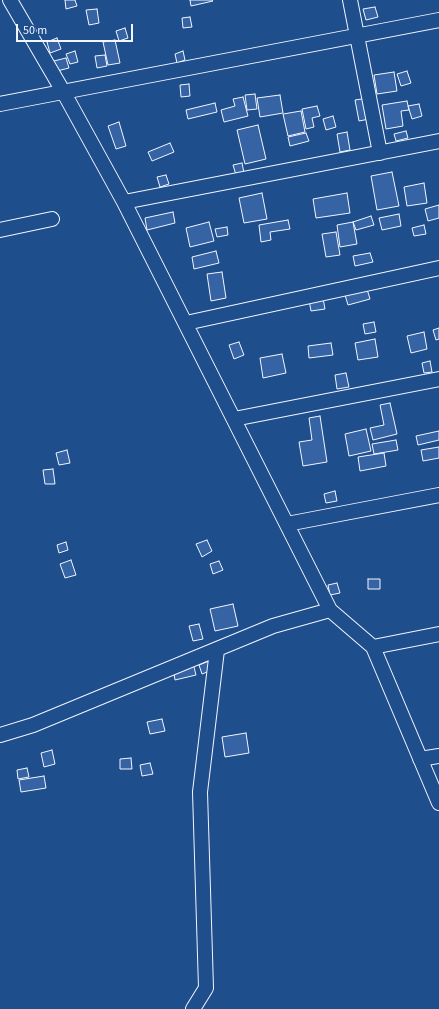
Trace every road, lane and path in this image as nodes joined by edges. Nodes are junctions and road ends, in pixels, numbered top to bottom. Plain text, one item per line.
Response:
1 (10, 0) edge
2 (350, 0) edge
3 (439, 20) edge
4 (357, 36) junction
5 (64, 93) junction
6 (0, 104) edge
7 (439, 141) edge
8 (380, 153) junction
9 (124, 202) junction
10 (52, 219) dead end
11 (0, 230) edge
12 (439, 268) edge
13 (186, 323) junction
14 (439, 379) edge
15 (234, 419) junction
16 (439, 495) edge
17 (287, 524) junction
18 (330, 610) junction
19 (439, 634) edge
20 (373, 646) junction
21 (217, 650) junction
22 (0, 735) edge
23 (439, 756) edge
24 (420, 759) junction
25 (439, 803) edge
26 (192, 1009) edge

1 - 5 street
2 - 4 street
3 - 4 street
4 - 5 street
4 - 8 street
5 - 6 street
5 - 9 street
7 - 8 street
8 - 9 street
9 - 13 street
10 - 11 street
12 - 13 street
13 - 15 street
14 - 15 street
15 - 17 street
16 - 17 street
17 - 18 street
18 - 20 street
18 - 21 street
19 - 20 street
20 - 24 street
21 - 22 street
21 - 26 street
23 - 24 street
24 - 25 street

